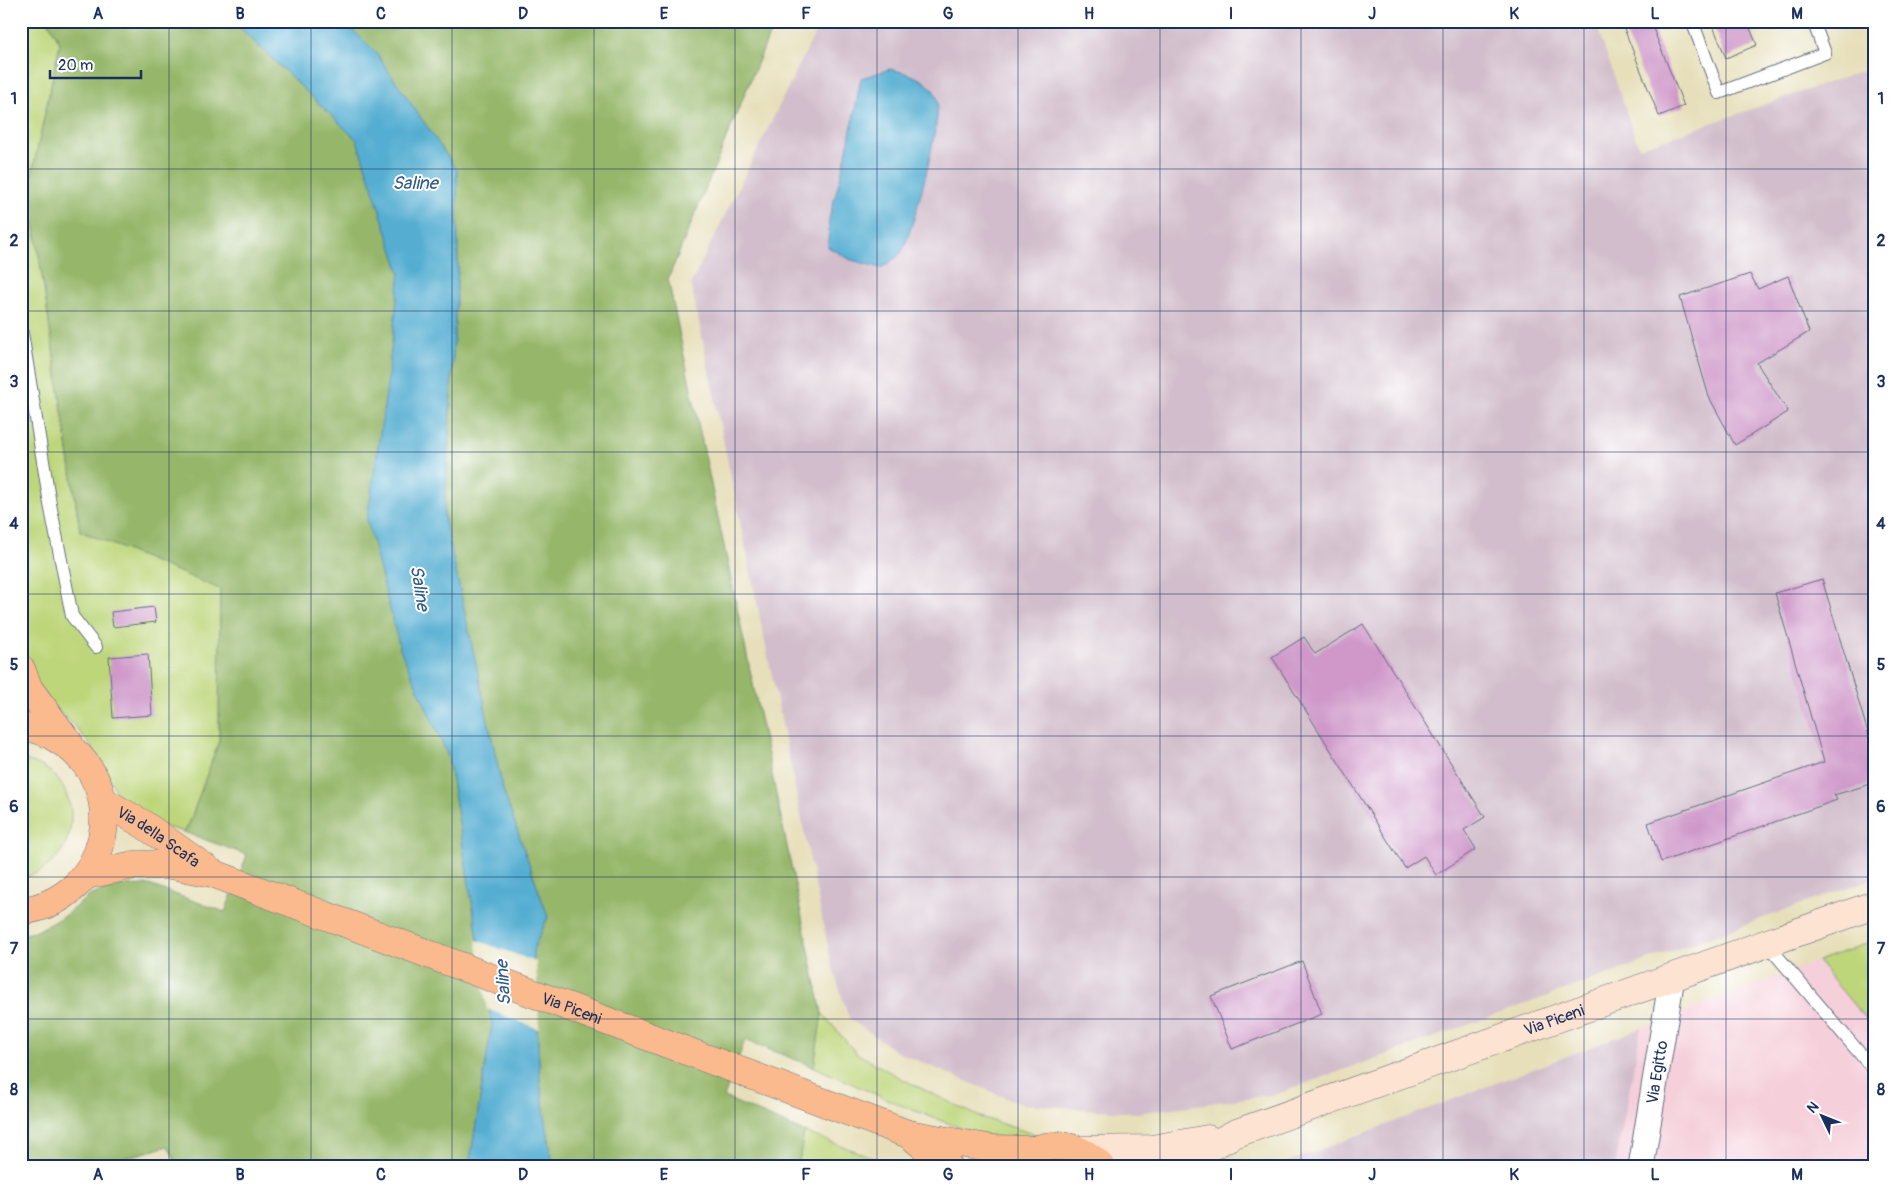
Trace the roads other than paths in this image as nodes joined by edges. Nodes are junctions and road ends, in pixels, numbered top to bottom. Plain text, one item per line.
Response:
1 (1692, 21) edge
2 (1813, 21) edge
3 (21, 327) edge
4 (96, 647) dead end
5 (21, 669) edge
6 (21, 726) edge
7 (73, 748) junction
8 (103, 801) junction
9 (86, 875) junction
10 (224, 878) junction
11 (1874, 905) edge
12 (21, 911) edge
13 (1766, 943) junction
14 (1672, 977) junction
15 (1874, 1070) edge
16 (908, 1134) junction
17 (1234, 1134) junction
18 (1029, 1150) junction
19 (1078, 1150) junction
20 (949, 1167) edge
21 (1008, 1167) edge
22 (1101, 1167) edge
23 (1173, 1167) edge
24 (1641, 1167) edge

1 - 2 lane
3 - 4 lane
5 - 7 main road
6 - 7 main road
7 - 8 main road
8 - 9 main road
8 - 10 main road, Via della Scafa
9 - 10 main road, Via della Scafa
9 - 12 main road
10 - 16 main road, Via Piceni
11 - 13 main road, Via Piceni
13 - 14 main road, Via Piceni
13 - 15 lane
14 - 17 main road, Via Piceni
14 - 24 street, Via Egitto
16 - 18 main road, Via Piceni
16 - 20 main road, Via Piceni
17 - 19 main road, Via Piceni
17 - 23 main road, Via Piceni
18 - 19 main road, Via Piceni
18 - 21 main road
19 - 22 main road

